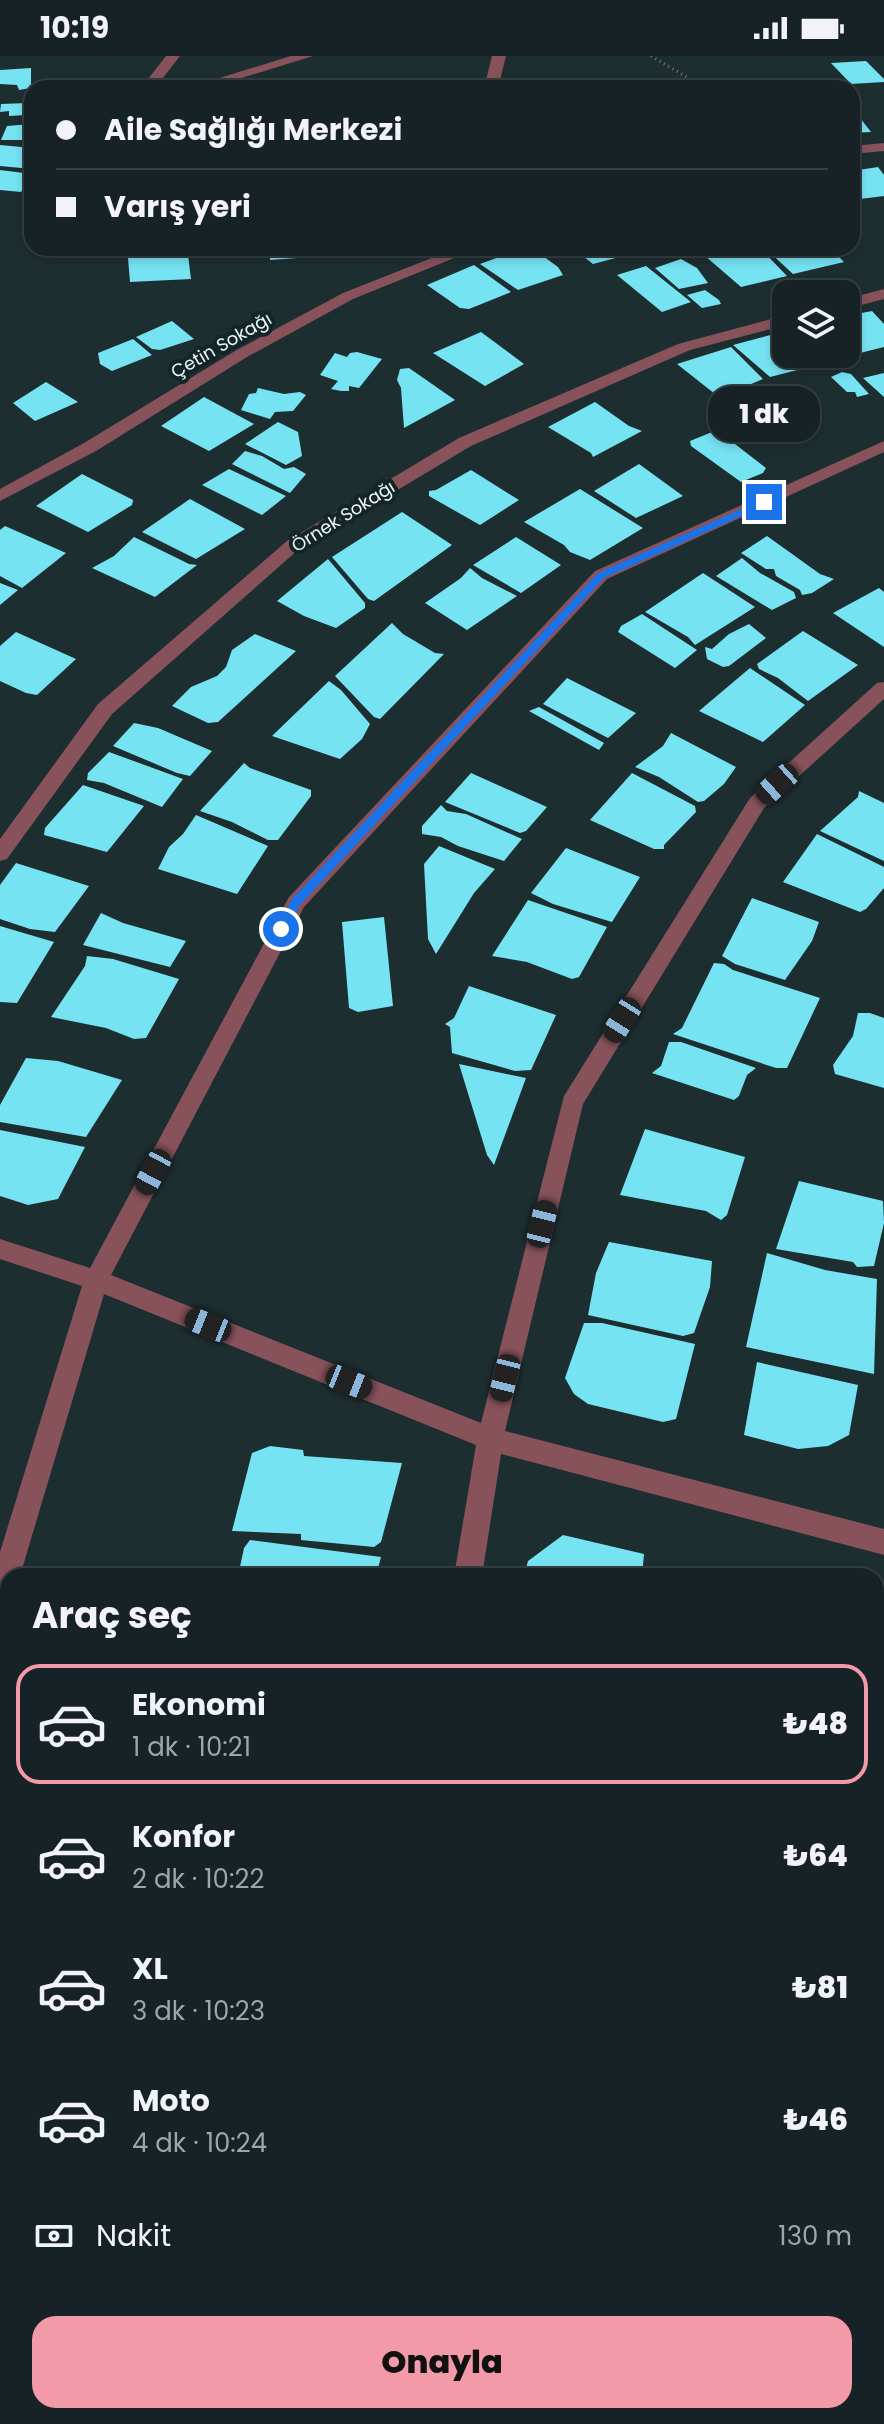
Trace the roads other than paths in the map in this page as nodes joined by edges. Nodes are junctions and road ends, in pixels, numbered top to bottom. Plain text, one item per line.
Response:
1 (173, 56) edge
2 (306, 56) edge
3 (499, 56) edge
4 (154, 80) edge
5 (222, 80) edge
6 (493, 80) edge
7 (884, 147) edge
8 (860, 149) edge
9 (450, 256) edge
10 (884, 294) edge
11 (860, 300) edge
12 (772, 324) edge
13 (884, 446) edge
14 (0, 496) edge
15 (884, 688) edge
16 (0, 854) edge
17 (0, 1249) edge
18 (96, 1280) junction
19 (490, 1439) junction
20 (884, 1542) edge
21 (9, 1568) edge
22 (469, 1568) edge

1 - 4 street
2 - 5 street
3 - 6 street
7 - 8 street
9 - 14 street, Çetin Sokağı
10 - 11 street
12 - 16 street, Örnek Sokağı
13 - 18 street
15 - 19 street
17 - 18 street
18 - 19 street
18 - 21 street
19 - 20 street
19 - 22 street

